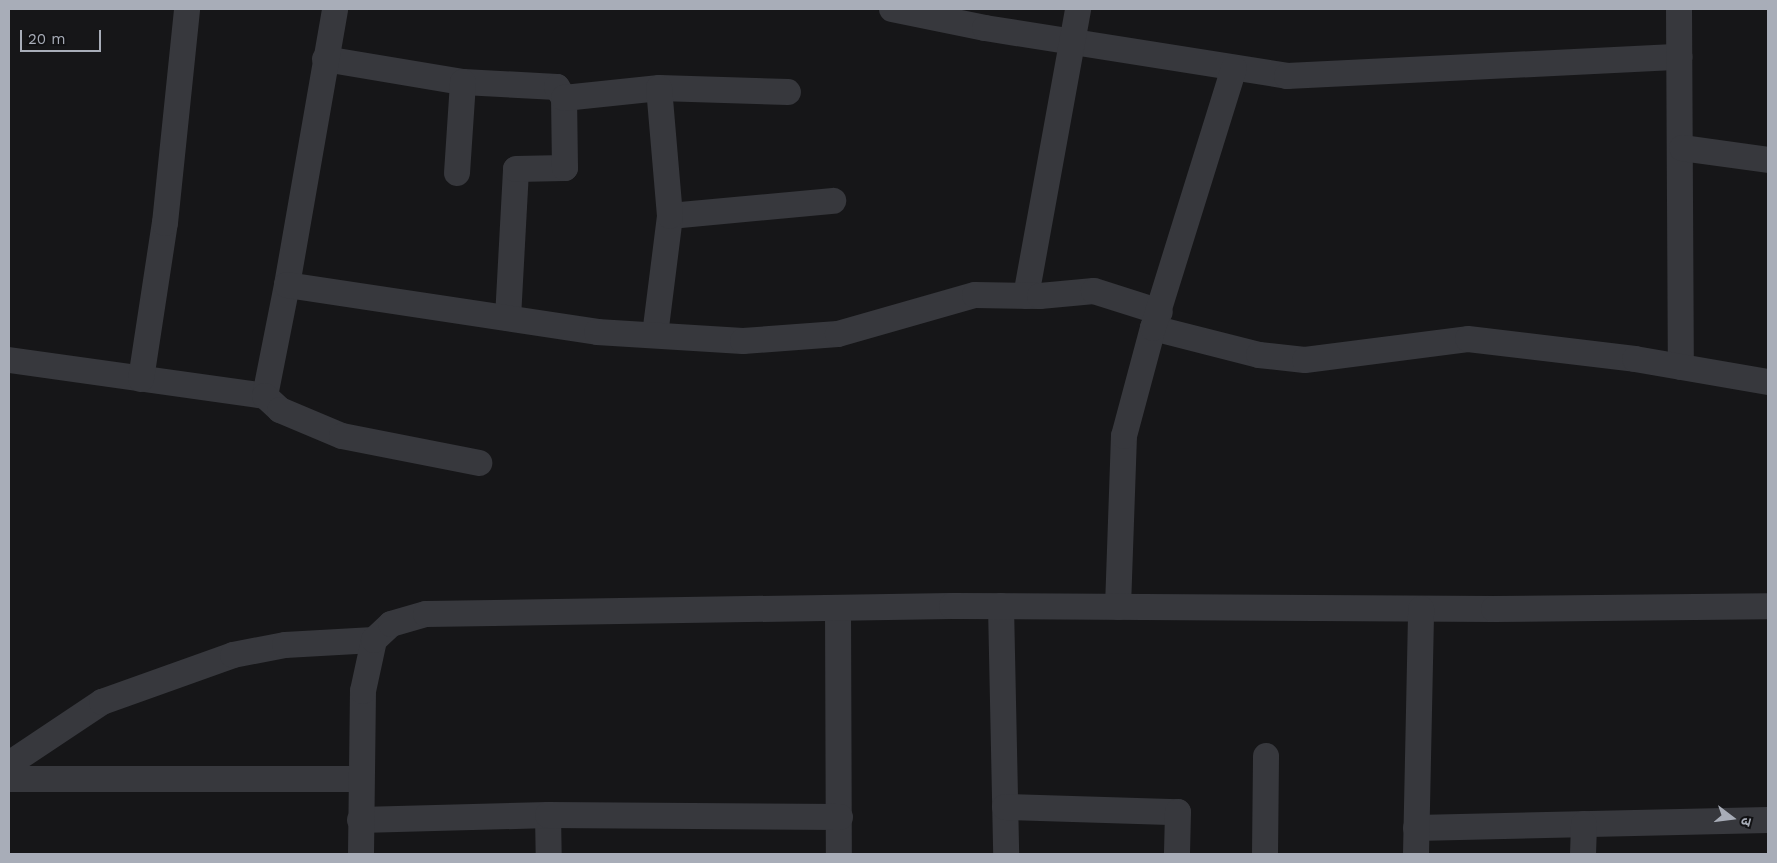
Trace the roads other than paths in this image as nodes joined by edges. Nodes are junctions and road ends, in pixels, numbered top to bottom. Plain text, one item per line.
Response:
1 (187, 9) edge
2 (335, 9) edge
3 (892, 9) edge
4 (1078, 9) edge
5 (1679, 9) edge
6 (1073, 43) junction
7 (1680, 57) junction
8 (325, 59) junction
9 (1234, 68) junction
10 (463, 82) junction
11 (659, 88) junction
12 (788, 92) dead end
13 (564, 98) junction
14 (1682, 148) junction
15 (1768, 160) edge
16 (458, 173) dead end
17 (833, 201) dead end
18 (670, 216) junction
19 (287, 285) junction
20 (1026, 296) junction
21 (508, 318) junction
22 (1156, 320) junction
23 (655, 335) junction
24 (9, 360) edge
25 (1682, 367) junction
26 (141, 379) junction
27 (1768, 382) edge
28 (265, 396) junction
29 (479, 463) dead end
30 (1001, 606) junction
31 (1768, 606) edge
32 (1118, 607) junction
33 (838, 608) junction
34 (1421, 609) junction
35 (374, 640) junction
36 (1266, 756) dead end
37 (9, 764) edge
38 (9, 779) edge
39 (359, 779) junction
40 (1005, 807) junction
41 (548, 815) junction
42 (840, 817) junction
43 (360, 820) junction
44 (1768, 820) edge
45 (1584, 824) junction
46 (1416, 828) junction
47 (361, 854) edge
48 (549, 854) edge
49 (839, 854) edge
50 (1006, 854) edge
51 (1177, 854) edge
52 (1265, 854) edge
53 (1416, 854) edge
54 (1583, 854) edge

1 - 26 street
2 - 8 street
3 - 6 street
4 - 6 street
5 - 7 street
6 - 9 street
6 - 20 street
7 - 9 street
7 - 14 street
8 - 10 street
8 - 19 street
9 - 22 street
10 - 13 street
10 - 16 street
11 - 12 street
11 - 13 street
11 - 18 street
13 - 21 street
14 - 15 street
14 - 25 street
17 - 18 street
18 - 23 street
19 - 21 street
19 - 28 street
20 - 22 street
20 - 23 street
21 - 23 street
22 - 25 street
22 - 32 street
24 - 26 street
25 - 27 street
26 - 28 street
28 - 29 street
30 - 32 street
30 - 33 street
30 - 40 street
31 - 34 street
32 - 34 street
33 - 35 street
33 - 42 street
34 - 46 street
35 - 37 street
35 - 39 street
36 - 52 street
38 - 39 street
39 - 43 street
40 - 50 street
40 - 51 street
41 - 42 street
41 - 43 street
41 - 48 street
42 - 49 street
43 - 47 street
44 - 45 street
45 - 46 street
45 - 54 street
46 - 53 street

